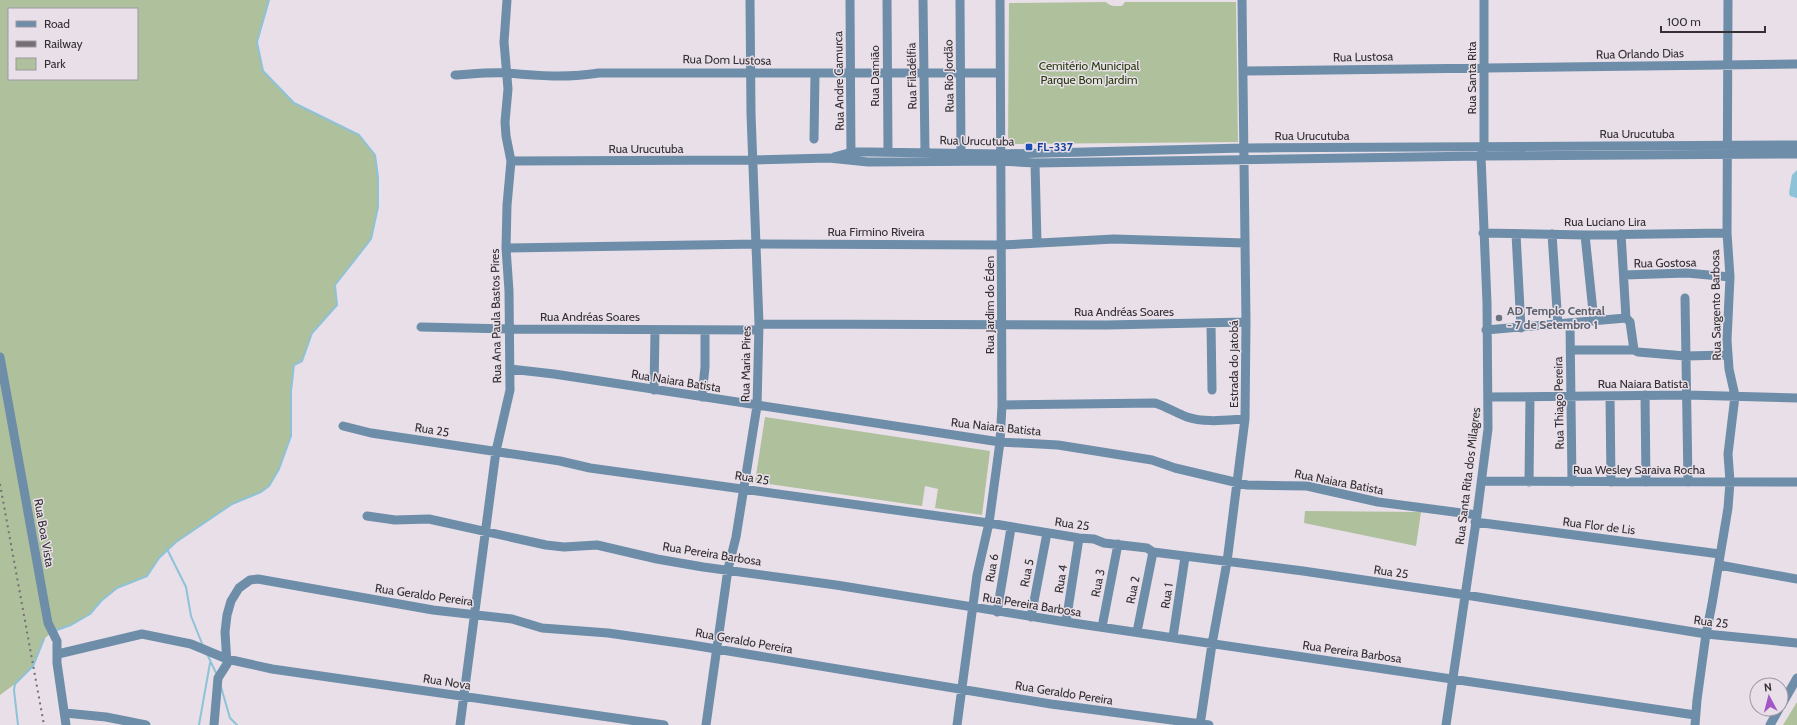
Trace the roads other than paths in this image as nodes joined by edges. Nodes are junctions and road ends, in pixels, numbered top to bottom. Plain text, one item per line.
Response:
1 (507, 0) edge
2 (750, 0) edge
3 (850, 0) edge
4 (887, 0) edge
5 (923, 0) edge
6 (960, 0) edge
7 (1000, 0) edge
8 (1242, 0) edge
9 (1484, 0) edge
10 (1728, 0) edge
11 (1797, 64) edge
12 (1728, 65) junction
13 (1484, 68) junction
14 (1243, 71) junction
15 (750, 72) junction
16 (506, 73) junction
17 (850, 73) junction
18 (887, 73) junction
19 (924, 73) junction
20 (960, 73) junction
21 (1000, 73) junction
22 (815, 74) junction
23 (455, 75) dead end
24 (814, 139) dead end
25 (1797, 145) edge
26 (1484, 146) junction
27 (1244, 148) junction
28 (1727, 151) junction
29 (888, 152) junction
30 (925, 152) junction
31 (961, 152) junction
32 (1797, 154) edge
33 (1482, 156) junction
34 (852, 157) junction
35 (1001, 157) junction
36 (752, 160) junction
37 (1244, 160) junction
38 (511, 161) junction
39 (1035, 163) junction
40 (1483, 233) junction
41 (1727, 233) junction
42 (1516, 234) junction
43 (1552, 234) junction
44 (1621, 234) junction
45 (1585, 235) junction
46 (1037, 243) junction
47 (1245, 243) junction
48 (757, 244) junction
49 (1002, 244) junction
50 (506, 248) junction
51 (1624, 275) junction
52 (1730, 277) junction
53 (1685, 298) dead end
54 (1626, 318) junction
55 (1594, 321) junction
56 (1246, 322) junction
57 (1002, 323) junction
58 (1211, 323) junction
59 (1570, 323) junction
60 (1558, 325) junction
61 (421, 327) dead end
62 (759, 327) junction
63 (1521, 328) junction
64 (510, 329) junction
65 (655, 330) junction
66 (705, 330) junction
67 (1486, 330) junction
68 (1571, 350) junction
69 (1634, 350) junction
70 (1728, 355) junction
71 (1685, 356) junction
72 (0, 357) edge
73 (510, 369) junction
74 (654, 390) junction
75 (1212, 390) dead end
76 (1687, 395) junction
77 (1571, 396) junction
78 (1610, 396) junction
79 (1645, 396) junction
80 (1735, 396) junction
81 (702, 397) junction
82 (1489, 397) junction
83 (1530, 397) junction
84 (1797, 398) edge
85 (1002, 405) junction
86 (757, 406) junction
87 (1245, 419) junction
88 (343, 426) dead end
89 (1000, 442) junction
90 (496, 451) junction
91 (1482, 481) junction
92 (1237, 482) junction
93 (1529, 482) junction
94 (1572, 482) junction
95 (1611, 482) junction
96 (1646, 482) junction
97 (1688, 482) junction
98 (1730, 482) junction
99 (1797, 482) edge
100 (743, 488) junction
101 (367, 516) dead end
102 (1476, 519) junction
103 (989, 523) junction
104 (1011, 528) junction
105 (486, 532) junction
106 (1047, 533) junction
107 (1079, 538) junction
108 (1118, 544) junction
109 (1153, 552) junction
110 (1720, 554) junction
111 (1185, 557) junction
112 (1227, 562) junction
113 (1719, 565) junction
114 (728, 570) junction
115 (1797, 579) edge
116 (1466, 595) junction
117 (973, 608) junction
118 (997, 612) junction
119 (474, 615) junction
120 (1031, 617) junction
121 (1066, 622) junction
122 (1102, 628) junction
123 (1137, 632) junction
124 (1706, 634) junction
125 (1173, 638) junction
126 (1796, 641) edge
127 (1212, 644) junction
128 (717, 650) junction
129 (58, 654) junction
130 (227, 659) junction
131 (1797, 678) edge
132 (1454, 679) junction
133 (962, 688) junction
134 (1789, 692) edge
135 (464, 697) junction
136 (65, 713) junction
137 (1695, 714) junction
138 (66, 725) edge
139 (146, 725) edge
140 (214, 725) edge
141 (460, 725) edge
142 (664, 725) edge
143 (706, 725) edge
144 (957, 725) edge
145 (1203, 725) edge
146 (1446, 725) edge
147 (1695, 725) edge

1 - 16 street, Rua Ana Paula Bastos Pires
2 - 15 street, Rua Maria Pires
3 - 17 street, Rua Andre Camurca
4 - 18 street, Rua Damião
5 - 19 street, Rua Filadélfia
6 - 20 street, Rua Rio Jordão
7 - 21 street, Rua Jardim do Éden
8 - 14 street, Estrada do Jatobá
9 - 13 street, Rua Santa Rita
10 - 12 street, Rua Sargento Barbosa
11 - 12 street, Rua Orlando Dias
12 - 13 street, Rua Orlando Dias
12 - 28 street, Rua Sargento Barbosa
13 - 14 street, Rua Lustosa
13 - 26 street, Rua Santa Rita
14 - 27 street, Estrada do Jatobá
15 - 16 street, Rua Dom Lustosa
15 - 22 street, Rua Dom Lustosa
15 - 36 street, Rua Maria Pires
16 - 23 street, Rua Dom Lustosa
16 - 38 street, Rua Ana Paula Bastos Pires
17 - 18 street, Rua Dom Lustosa
17 - 22 street, Rua Dom Lustosa
17 - 34 street, Rua Andre Camurca
18 - 19 street, Rua Dom Lustosa
18 - 29 street, Rua Damião
19 - 20 street, Rua Dom Lustosa
19 - 30 street, Rua Filadélfia
20 - 21 street, Rua Dom Lustosa
20 - 31 street, Rua Rio Jordão
21 - 35 street, Rua Jardim do Éden
22 - 24 street
25 - 28 street, Rua Urucutuba
26 - 27 street, Rua Urucutuba
26 - 28 street, Rua Urucutuba
26 - 33 street, Rua Santa Rita
27 - 35 street, Rua Urucutuba
27 - 37 street, Estrada do Jatobá
28 - 32 street, Rua Urucutuba
28 - 33 street, Rua Urucutuba
28 - 41 street, Rua Sargento Barbosa
29 - 30 street, Rua Urucutuba
29 - 34 street, Rua Urucutuba
30 - 31 street, Rua Urucutuba
31 - 35 street, Rua Urucutuba
33 - 37 street, Rua Urucutuba
33 - 40 street, Rua Santa Rita dos Milagres
34 - 35 street, Rua Urucutuba
34 - 36 street, Rua Urucutuba
35 - 39 street, Rua Urucutuba
35 - 49 street, Rua Jardim do Éden
36 - 38 street, Rua Urucutuba
36 - 48 street, Rua Maria Pires
37 - 39 street, Rua Urucutuba
37 - 47 street, Estrada do Jatobá
38 - 50 street, Rua Ana Paula Bastos Pires
39 - 46 street
40 - 42 street, Rua Luciano Lira
40 - 67 street, Rua Santa Rita dos Milagres
41 - 44 street, Rua Luciano Lira
41 - 52 street, Rua Sargento Barbosa
42 - 43 street, Rua Luciano Lira
42 - 63 street
43 - 45 street, Rua Luciano Lira
43 - 60 street
44 - 45 street, Rua Luciano Lira
44 - 51 street
45 - 55 street
46 - 47 street, Rua Firmino Riveira
46 - 49 street, Rua Firmino Riveira
47 - 56 street, Estrada do Jatobá
48 - 49 street, Rua Firmino Riveira
48 - 50 street, Rua Firmino Riveira
48 - 62 street, Rua Maria Pires
49 - 57 street, Rua Jardim do Éden
50 - 64 street, Rua Ana Paula Bastos Pires
51 - 52 street, Rua Gostosa
51 - 54 street
52 - 70 street, Rua Sargento Barbosa
53 - 71 street
54 - 55 street
54 - 69 street
55 - 59 street
56 - 58 street, Rua Andréas Soares
56 - 87 street, Estrada do Jatobá
57 - 58 street, Rua Andréas Soares
57 - 62 street, Rua Andréas Soares
57 - 85 street, Rua Jardim do Éden
58 - 75 street
59 - 60 street
59 - 68 street, Rua Thiago Pereira
60 - 63 street
61 - 64 street, Rua Andréas Soares
62 - 66 street, Rua Andréas Soares
62 - 86 street, Rua Maria Pires
63 - 67 street
64 - 65 street, Rua Andréas Soares
64 - 73 street, Rua Ana Paula Bastos Pires
65 - 66 street, Rua Andréas Soares
65 - 74 street
66 - 81 street
67 - 82 street, Rua Santa Rita dos Milagres
68 - 69 street
68 - 77 street, Rua Thiago Pereira
69 - 71 street
70 - 71 street
70 - 80 street, Rua Sargento Barbosa
71 - 76 street
72 - 129 street, Rua Boa Vista
73 - 74 street, Rua Naiara Batista
73 - 90 street, Rua Ana Paula Bastos Pires
74 - 81 street, Rua Naiara Batista
76 - 79 street, Rua Naiara Batista
76 - 80 street, Rua Naiara Batista
76 - 97 street
77 - 78 street, Rua Naiara Batista
77 - 83 street, Rua Naiara Batista
77 - 94 street, Rua Thiago Pereira
78 - 79 street, Rua Naiara Batista
78 - 95 street
79 - 96 street
80 - 84 street, Rua Naiara Batista
80 - 98 street, Rua Sargento Barbosa
81 - 86 street, Rua Naiara Batista
82 - 83 street, Rua Naiara Batista
82 - 91 street, Rua Santa Rita dos Milagres
83 - 93 street
85 - 87 street
85 - 89 street, Rua Jardim do Éden
86 - 89 street, Rua Naiara Batista
86 - 100 street, Rua Maria Pires
87 - 92 street, Estrada do Jatobá
88 - 90 street, Rua 25
89 - 92 street, Rua Naiara Batista
89 - 103 street, Rua Jardim do Éden
90 - 100 street, Rua 25
90 - 105 street, Rua Ana Paula Bastos Pires
91 - 93 street, Rua Wesley Saraiva Rocha
91 - 102 street, Rua Santa Rita dos Milagres
92 - 102 street, Rua Naiara Batista
92 - 112 street, Estrada do Jatobá
93 - 94 street, Rua Wesley Saraiva Rocha
94 - 95 street, Rua Wesley Saraiva Rocha
95 - 96 street, Rua Wesley Saraiva Rocha
96 - 97 street, Rua Wesley Saraiva Rocha
97 - 98 street, Rua Wesley Saraiva Rocha
98 - 99 street, Rua Wesley Saraiva Rocha
98 - 110 street, Rua Sargento Barbosa
100 - 103 street, Rua 25
100 - 114 street, Rua Maria Pires
101 - 105 street, Rua Pereira Barbosa
102 - 110 street, Rua Flor de Lis
102 - 116 street, Rua Santa Rita dos Milagres
103 - 104 street, Rua 25
103 - 117 street, Rua Jardim do Éden
104 - 106 street, Rua 25
104 - 118 street, Rua 6
105 - 114 street, Rua Pereira Barbosa
105 - 119 street, Rua Ana Paula Bastos Pires
106 - 107 street, Rua 25
106 - 120 street, Rua 5
107 - 108 street, Rua 25
107 - 121 street, Rua 4
108 - 109 street, Rua 25
108 - 122 street, Rua 3
109 - 111 street, Rua 25
109 - 123 street, Rua 2
110 - 113 street, Rua Sargento Barbosa
111 - 112 street, Rua 25
111 - 125 street, Rua 1
112 - 116 street, Rua 25
112 - 127 street, Estrada do Jatobá
113 - 115 street
113 - 124 street, Rua Sargento Barbosa
114 - 117 street, Rua Pereira Barbosa
114 - 128 street, Rua Maria Pires
116 - 124 street, Rua 25
116 - 132 street, Rua Santa Rita dos Milagres
117 - 118 street, Rua Pereira Barbosa
117 - 133 street, Rua Jardim do Éden
118 - 120 street, Rua Pereira Barbosa
119 - 128 street, Rua Geraldo Pereira
119 - 130 street, Rua Geraldo Pereira
119 - 135 street, Rua Ana Paula Bastos Pires
120 - 121 street, Rua Pereira Barbosa
121 - 122 street, Rua Pereira Barbosa
122 - 123 street, Rua Pereira Barbosa
123 - 125 street, Rua Pereira Barbosa
124 - 126 street, Rua 25
124 - 137 street, Rua Sargento Barbosa
125 - 127 street, Rua Pereira Barbosa
127 - 132 street, Rua Pereira Barbosa
127 - 145 street, Estrada do Jatobá
128 - 133 street, Rua Geraldo Pereira
128 - 143 street, Rua Maria Pires
129 - 130 street, Rua Nova
129 - 136 street, Rua Boa Vista
130 - 135 street, Rua Nova
130 - 140 street
131 - 134 street
132 - 137 street, Rua Pereira Barbosa
132 - 146 street, Rua Santa Rita dos Milagres
133 - 144 street, Rua Jardim do Éden
133 - 145 street, Rua Geraldo Pereira
135 - 141 street, Rua Ana Paula Bastos Pires
135 - 142 street, Rua Nova
136 - 138 street, Rua Boa Vista
136 - 139 street
137 - 147 street, Rua Sargento Barbosa

